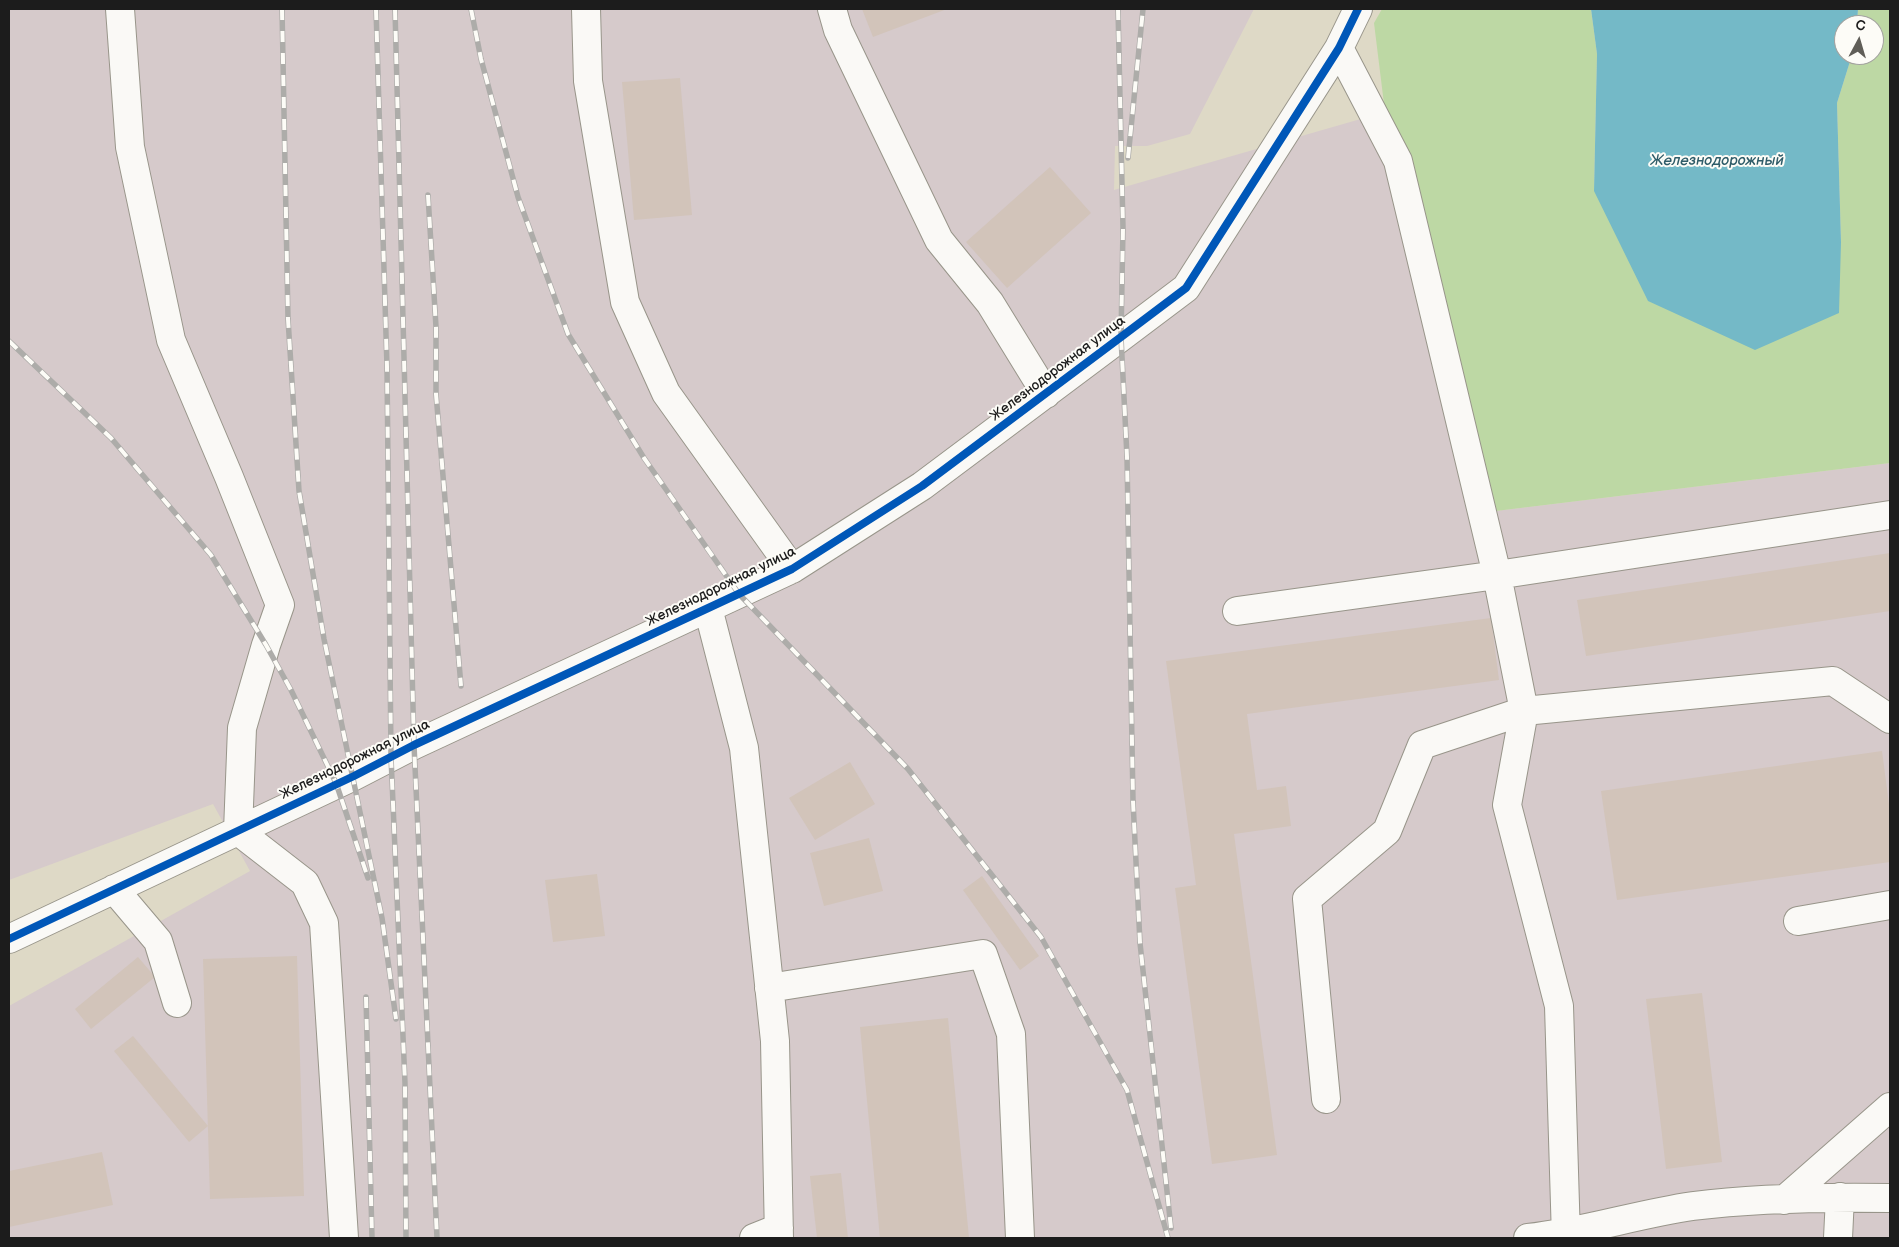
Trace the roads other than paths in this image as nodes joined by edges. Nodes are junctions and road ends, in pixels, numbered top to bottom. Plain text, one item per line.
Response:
1 (120, 9) edge
2 (586, 9) edge
3 (832, 9) edge
4 (1358, 9) edge
5 (1339, 48) junction
6 (1046, 394) junction
7 (1890, 514) edge
8 (792, 568) junction
9 (1497, 575) junction
10 (708, 608) junction
11 (1237, 611) dead end
12 (1524, 711) junction
13 (1890, 719) edge
14 (238, 831) junction
15 (114, 889) junction
16 (1890, 906) edge
17 (1798, 922) dead end
18 (9, 939) edge
19 (769, 988) junction
20 (177, 1003) dead end
21 (1326, 1099) dead end
22 (1890, 1107) edge
23 (1840, 1198) junction
24 (1890, 1198) edge
25 (1784, 1200) junction
26 (779, 1233) edge
27 (1566, 1236) edge
28 (344, 1238) edge
29 (754, 1238) edge
30 (1020, 1238) edge
31 (1528, 1238) edge
32 (1838, 1238) edge

1 - 14 street
2 - 8 street
3 - 6 street
4 - 5 street, Железнодорожная улица
5 - 6 street, Железнодорожная улица
5 - 9 street
6 - 8 street, Железнодорожная улица
7 - 9 street
8 - 10 street, Железнодорожная улица
9 - 11 street
9 - 12 street
10 - 14 street, Железнодорожная улица
10 - 19 street
12 - 13 street
12 - 21 street
12 - 27 street
14 - 15 street, Железнодорожная улица
14 - 28 street
15 - 18 street, Железнодорожная улица
15 - 20 street
16 - 17 street
19 - 26 street
19 - 30 street
22 - 25 street
23 - 24 street
23 - 25 street
23 - 32 street
25 - 27 street
26 - 29 street
27 - 31 street

